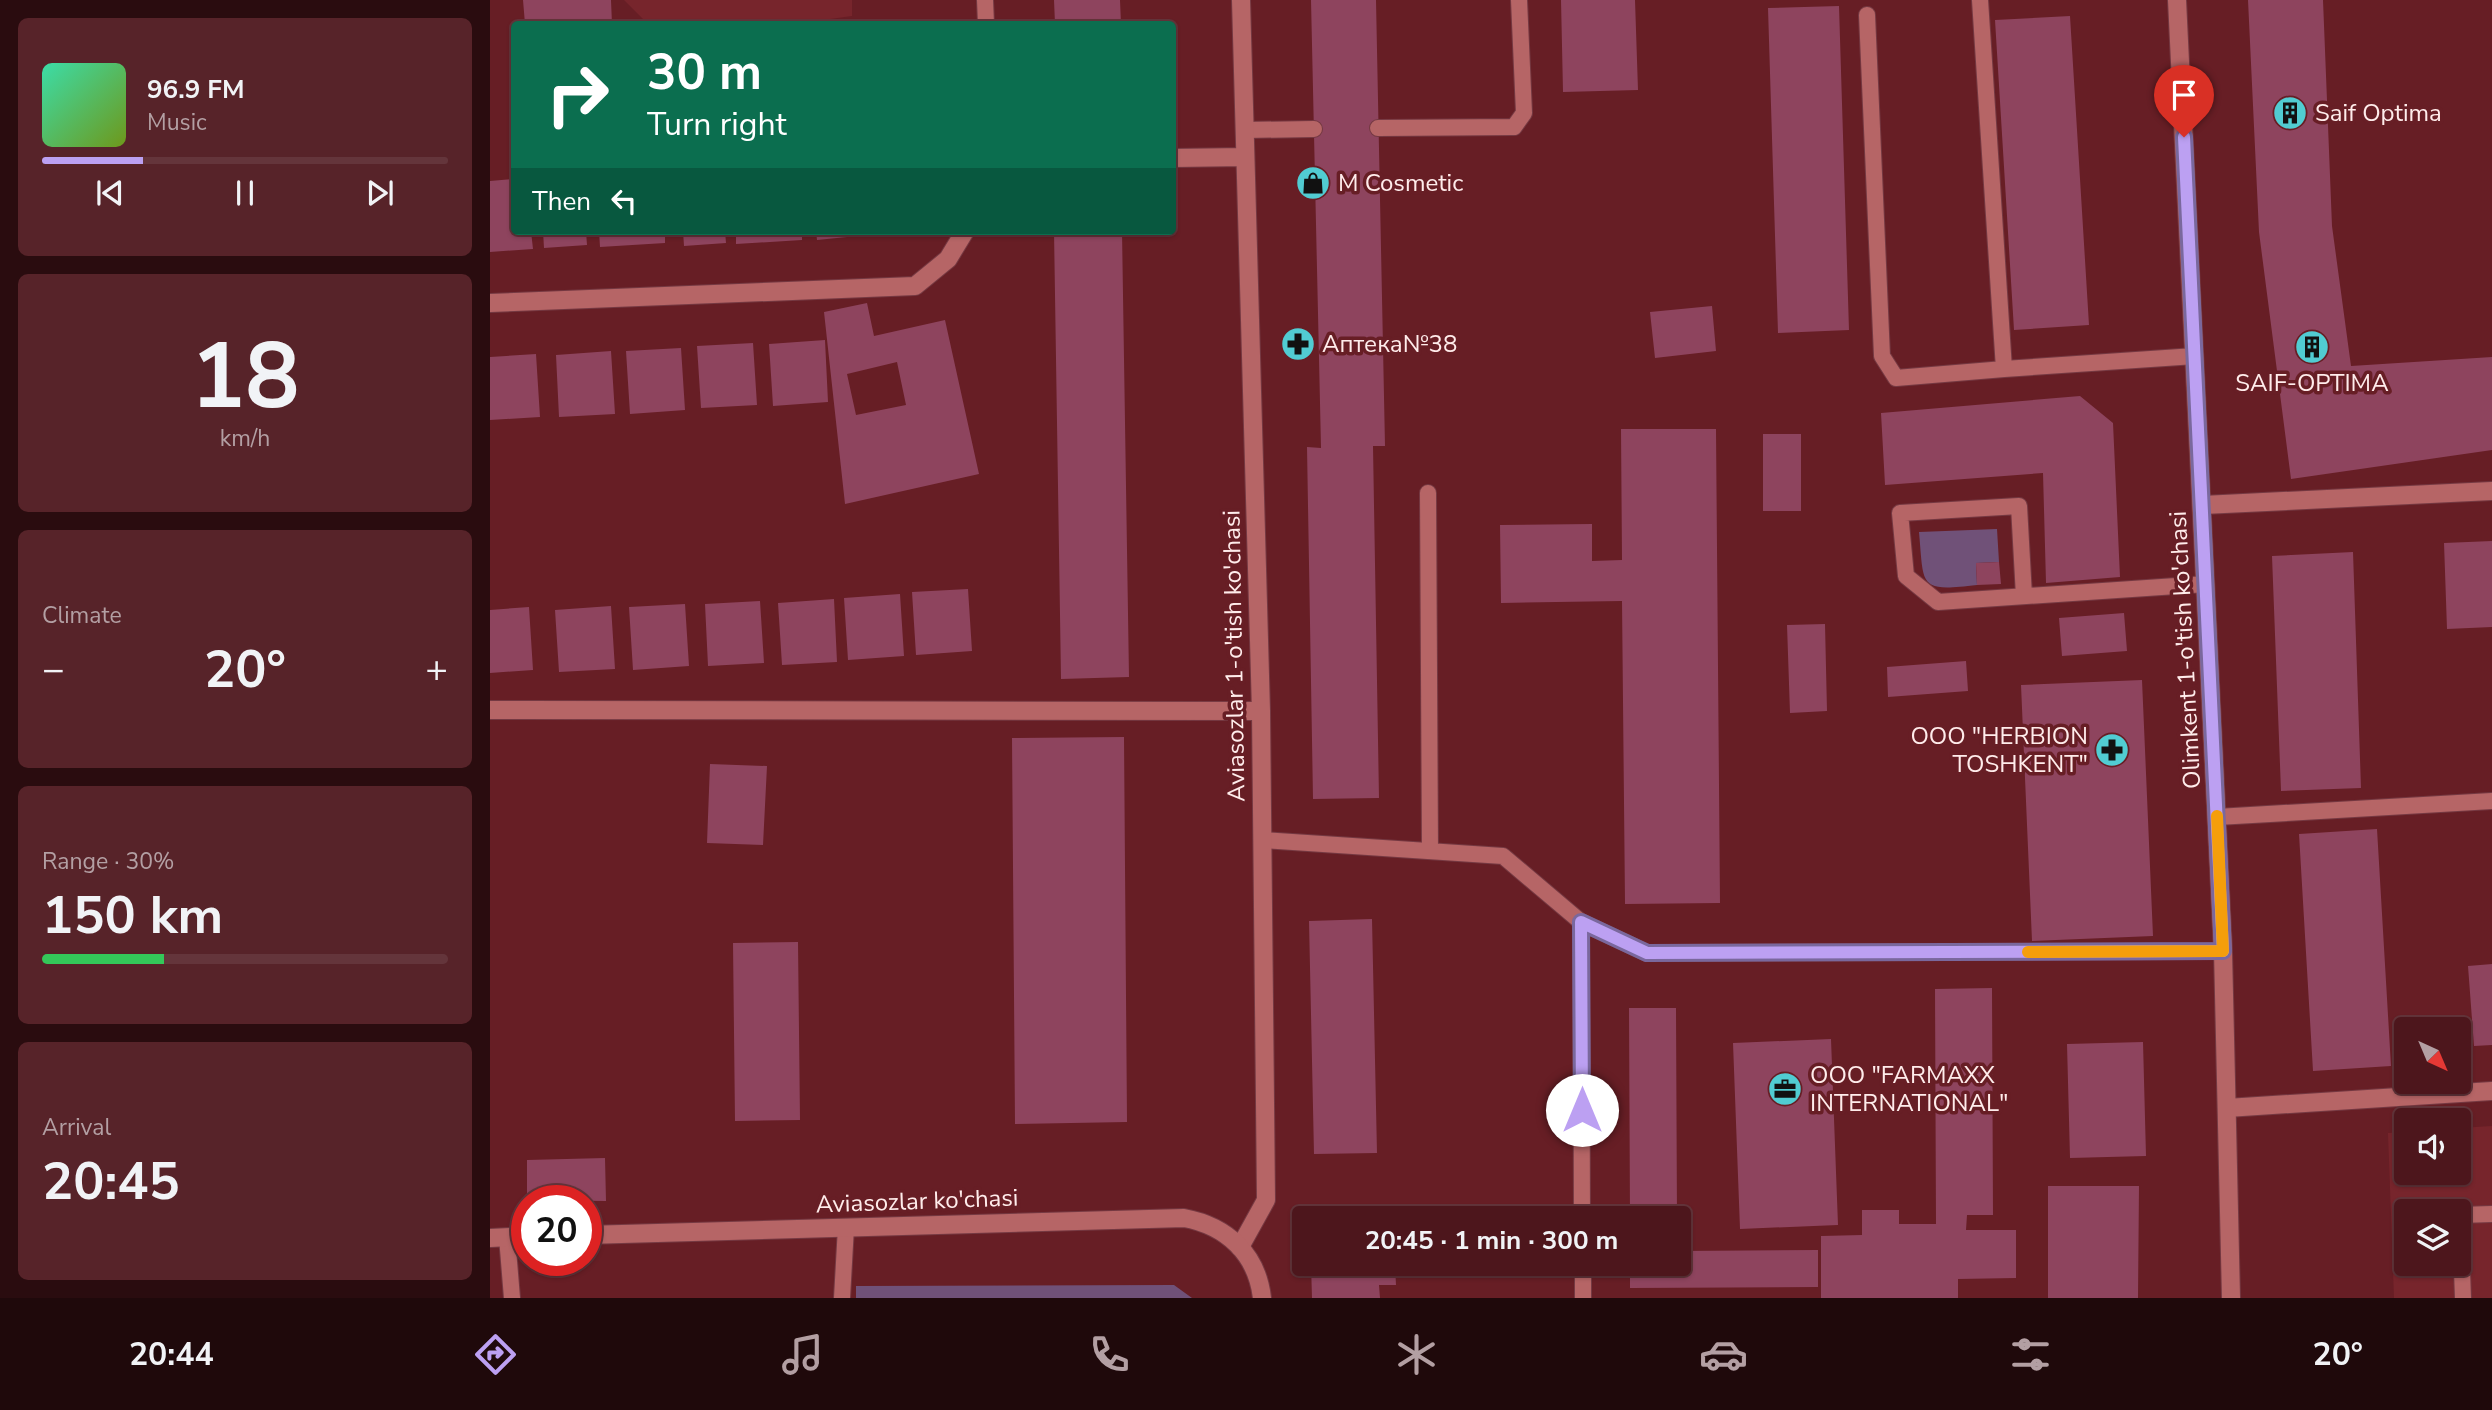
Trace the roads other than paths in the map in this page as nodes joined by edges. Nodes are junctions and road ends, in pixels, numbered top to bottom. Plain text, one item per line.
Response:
1 (985, 0) edge
2 (1241, 0) edge
3 (1519, 0) edge
4 (1980, 0) edge
5 (2177, 0) edge
6 (1867, 15) dead end
7 (986, 21) edge
8 (1378, 128) dead end
9 (1314, 129) dead end
10 (1244, 130) junction
11 (1245, 157) junction
12 (1176, 158) edge
13 (963, 235) edge
14 (490, 303) edge
15 (2195, 356) junction
16 (2004, 369) junction
17 (2492, 491) edge
18 (1427, 493) dead end
19 (2203, 505) junction
20 (2206, 584) junction
21 (2024, 596) junction
22 (490, 710) edge
23 (1261, 711) junction
24 (2492, 801) edge
25 (2217, 817) junction
26 (1263, 840) junction
27 (1430, 851) junction
28 (1581, 922) junction
29 (2223, 951) junction
30 (2492, 1091) edge
31 (2227, 1108) junction
32 (1583, 1206) edge
33 (2492, 1214) edge
34 (846, 1227) junction
35 (602, 1235) edge
36 (498, 1237) edge
37 (1240, 1247) junction
38 (1583, 1276) edge
39 (512, 1298) edge
40 (842, 1298) edge
41 (1262, 1298) edge
42 (1583, 1298) edge
43 (2231, 1298) edge
44 (2463, 1298) edge

1 - 7 lane
2 - 10 street, Aviasozlar 1-o'tish ko'chasi
3 - 8 lane
4 - 16 lane
5 - 15 street, Olimkent 1-o'tish ko'chasi
6 - 16 lane
9 - 10 lane
10 - 11 street, Aviasozlar 1-o'tish ko'chasi
11 - 12 street
11 - 23 street, Aviasozlar 1-o'tish ko'chasi
13 - 14 street
15 - 16 lane
15 - 19 street, Olimkent 1-o'tish ko'chasi
17 - 19 street
18 - 27 lane
19 - 20 street, Olimkent 1-o'tish ko'chasi
20 - 21 lane
20 - 25 street, Olimkent 1-o'tish ko'chasi
21 - 21 lane
22 - 23 street
23 - 26 street, Aviasozlar 1-o'tish ko'chasi
24 - 25 lane
25 - 29 street, Olimkent 1-o'tish ko'chasi
26 - 27 lane
26 - 37 street, Aviasozlar 1-o'tish ko'chasi
27 - 28 lane
28 - 29 lane
28 - 32 lane
29 - 31 street, Olimkent 1-o'tish ko'chasi
30 - 31 street
31 - 43 street, Olimkent 1-o'tish ko'chasi
33 - 44 lane
34 - 35 street, Aviasozlar ko'chasi
34 - 37 street, Aviasozlar ko'chasi
34 - 40 lane
36 - 39 lane
37 - 41 street
38 - 42 lane

